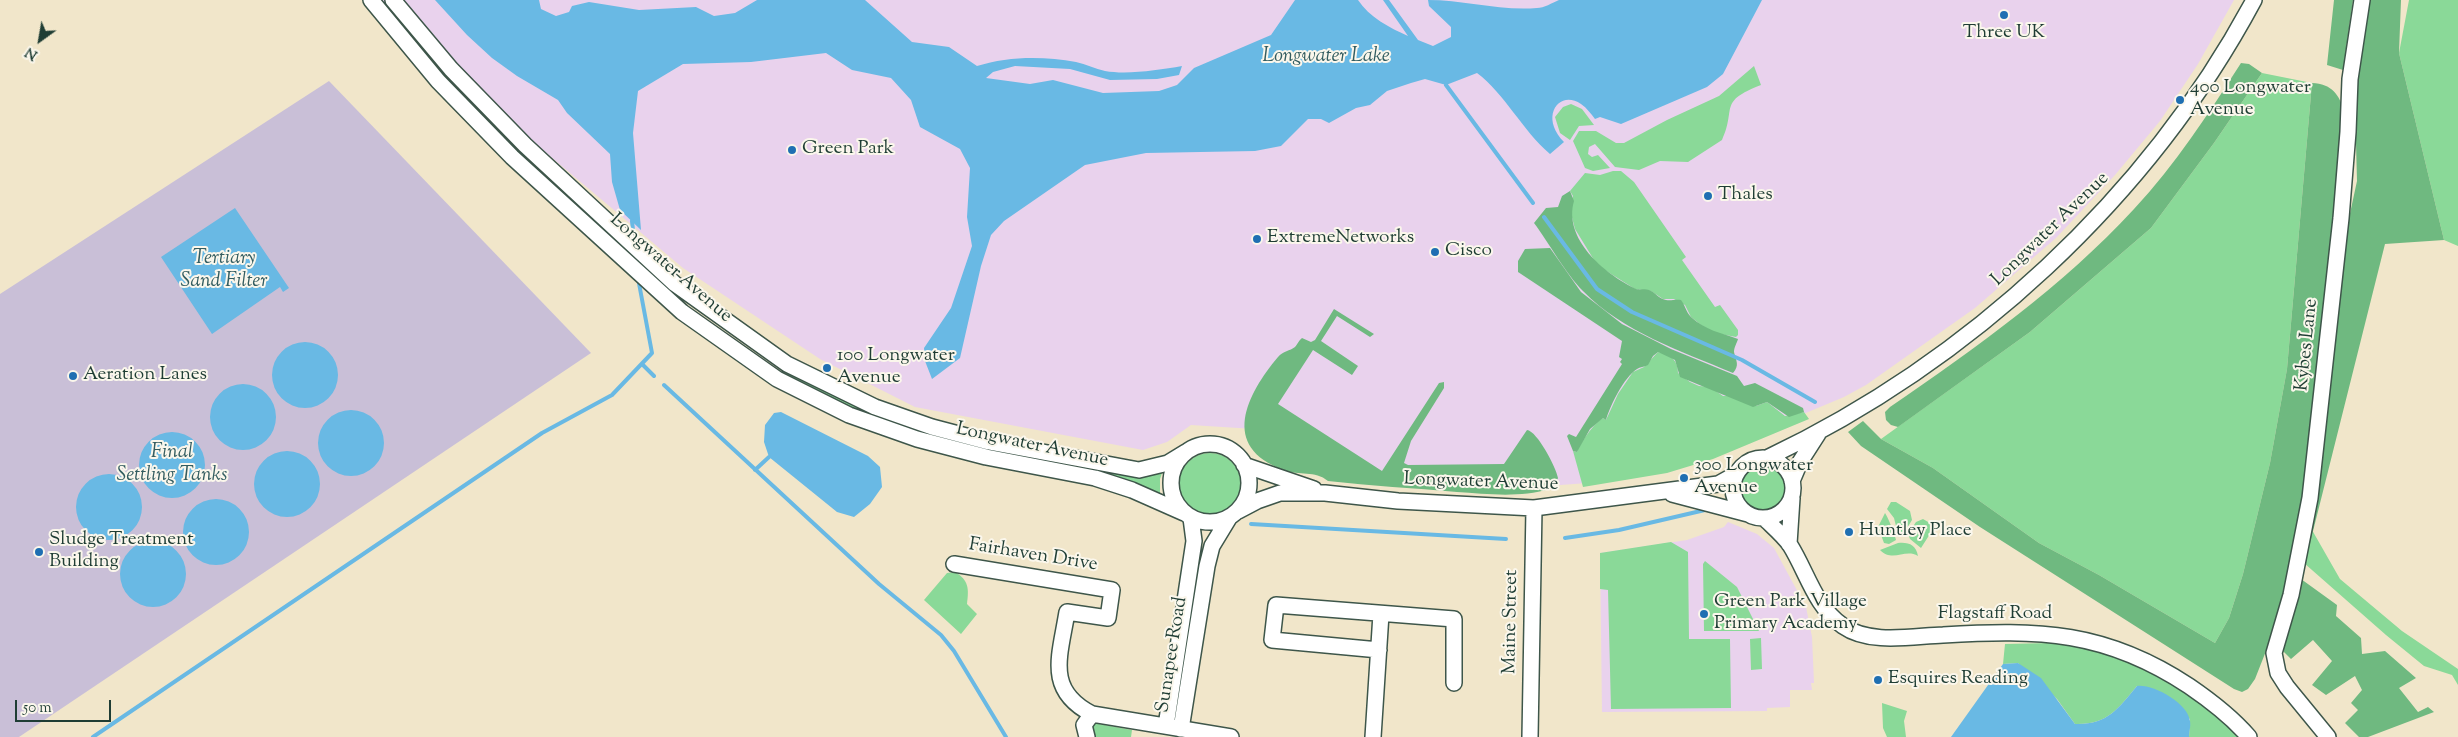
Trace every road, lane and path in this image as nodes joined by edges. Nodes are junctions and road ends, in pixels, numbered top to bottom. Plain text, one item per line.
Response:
1 (371, 0) edge
2 (393, 0) edge
3 (2254, 0) edge
4 (2362, 0) edge
5 (1818, 434) junction
6 (1186, 452) junction
7 (1767, 458) junction
8 (1244, 464) junction
9 (1736, 474) junction
10 (1792, 481) junction
11 (1666, 492) junction
12 (1325, 493) junction
13 (1792, 497) junction
14 (1534, 508) junction
15 (1234, 514) junction
16 (1748, 514) junction
17 (1187, 515) junction
18 (1764, 518) junction
19 (1789, 544) junction
20 (954, 564) dead end
21 (1381, 614) junction
22 (1378, 650) junction
23 (1454, 682) dead end
24 (1092, 714) junction
25 (1166, 726) junction
26 (1181, 729) junction
27 (1202, 735) edge
28 (1087, 737) edge
29 (1231, 737) edge
30 (1373, 737) edge
31 (1530, 737) edge
32 (2248, 737) edge
33 (2328, 737) edge

1 - 17 street, Longwater Avenue
2 - 6 street, Longwater Avenue
3 - 5 street, Longwater Avenue
4 - 33 street, Kybes Lane
5 - 7 street, Longwater Avenue
5 - 10 street, Longwater Avenue
6 - 8 street
6 - 17 street
7 - 9 street
7 - 10 street
8 - 12 street, Longwater Avenue
8 - 15 street
9 - 11 street, Longwater Avenue
9 - 16 street
10 - 13 street
11 - 14 street, Longwater Avenue
11 - 16 street, Longwater Avenue
12 - 14 street, Longwater Avenue
12 - 15 street, Longwater Avenue
13 - 18 street
13 - 19 street
14 - 31 street, Maine Street
15 - 17 street
15 - 26 street, Sunapee Road
16 - 18 street
17 - 25 street, Sunapee Road
18 - 19 street, Flagstaff Road
19 - 32 street, Flagstaff Road
20 - 24 street, Fairhaven Drive
21 - 22 street
21 - 22 street
21 - 23 street
22 - 30 street
24 - 25 street, Fairhaven Drive
24 - 28 street
25 - 26 street, Sunapee Road
26 - 27 street
27 - 29 street

